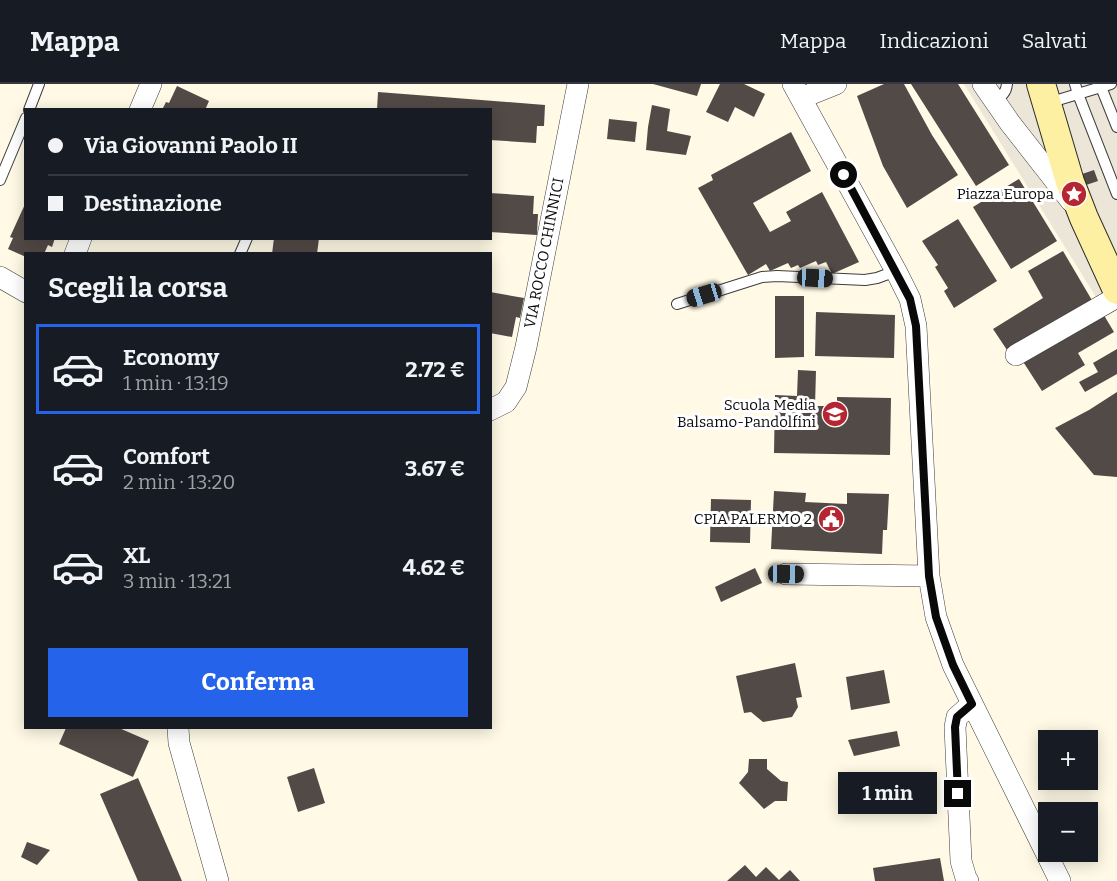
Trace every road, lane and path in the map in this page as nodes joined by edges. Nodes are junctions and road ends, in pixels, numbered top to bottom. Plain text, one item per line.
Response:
1 (39, 84) edge
2 (151, 84) edge
3 (578, 84) edge
4 (836, 84) edge
5 (1106, 86) edge
6 (995, 89) edge
7 (1076, 89) edge
8 (797, 91) edge
9 (1044, 93) edge
10 (30, 108) edge
11 (141, 108) edge
12 (24, 123) edge
13 (1117, 127) edge
14 (0, 180) edge
15 (1117, 194) edge
16 (1084, 218) junction
17 (896, 271) junction
18 (1113, 272) edge
19 (0, 277) edge
20 (24, 290) edge
21 (1117, 297) edge
22 (677, 304) dead end
23 (1016, 355) dead end
24 (492, 409) edge
25 (786, 574) dead end
26 (929, 576) junction
27 (972, 704) junction
28 (178, 729) edge
29 (218, 881) edge
30 (968, 881) edge
31 (1060, 881) edge

1 - 10 lane
2 - 11 street
3 - 24 street, VIA ROCCO CHINNICI
4 - 8 street
5 - 7 lane
5 - 13 lane
6 - 16 street
7 - 9 lane
7 - 15 lane
8 - 17 street
9 - 16 main road
12 - 14 lane
16 - 18 main road
17 - 22 lane
17 - 26 street
19 - 20 street
21 - 23 street
25 - 26 street
26 - 27 street
27 - 30 street
27 - 31 street
28 - 29 street

